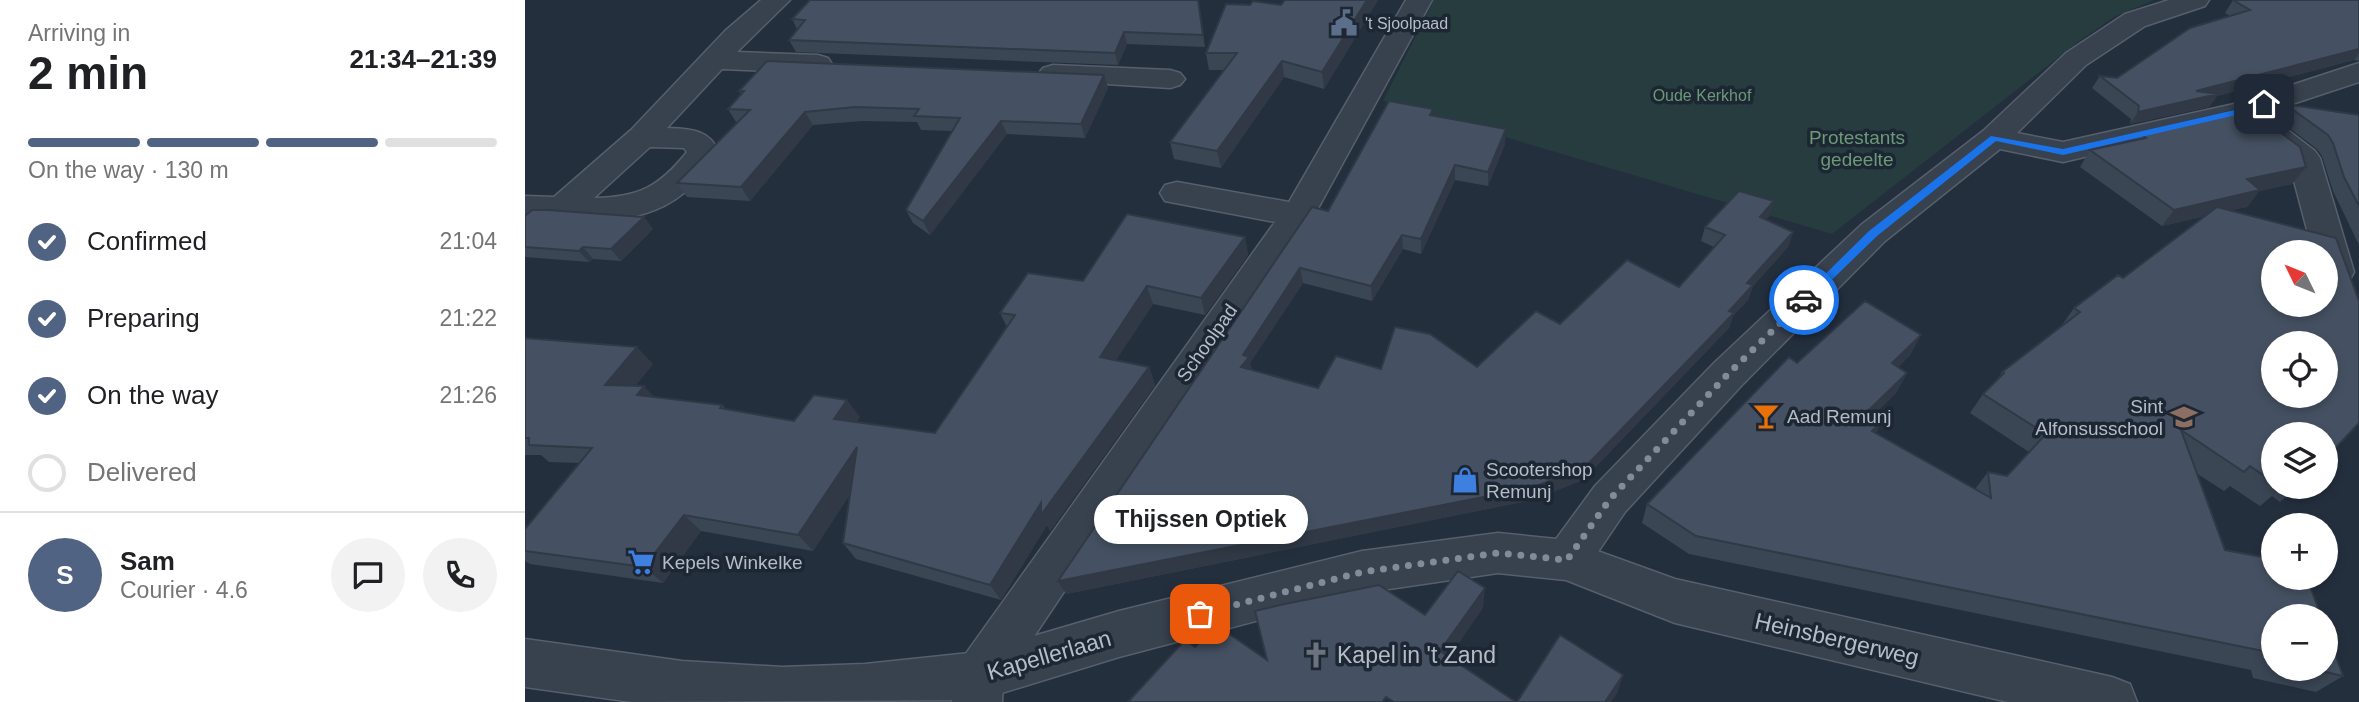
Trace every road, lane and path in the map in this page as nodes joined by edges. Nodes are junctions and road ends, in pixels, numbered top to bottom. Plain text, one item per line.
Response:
1 (777, 0) edge
2 (1419, 0) edge
3 (2196, 0) edge
4 (714, 60) junction
5 (838, 65) edge
6 (2359, 72) edge
7 (1032, 73) edge
8 (1170, 79) dead end
9 (2242, 111) junction
10 (642, 137) junction
11 (1994, 138) junction
12 (1177, 193) dead end
13 (525, 207) edge
14 (562, 208) junction
15 (1298, 215) junction
16 (2327, 240) edge
17 (1567, 560) junction
18 (525, 663) edge
19 (977, 689) edge
20 (677, 694) edge
21 (2112, 702) edge

1 - 4 street
2 - 15 street, Schoolpad
3 - 11 street
4 - 5 street
4 - 10 street
6 - 9 street
7 - 8 street
9 - 11 street
9 - 16 street
10 - 14 street
10 - 14 street
11 - 17 street
12 - 15 street
13 - 14 street
15 - 19 street, Schoolpad
17 - 19 street, Kapellerlaan
17 - 21 street, Heinsbergerweg
18 - 20 street, Kapellerlaan
19 - 20 street, Kapellerlaan

